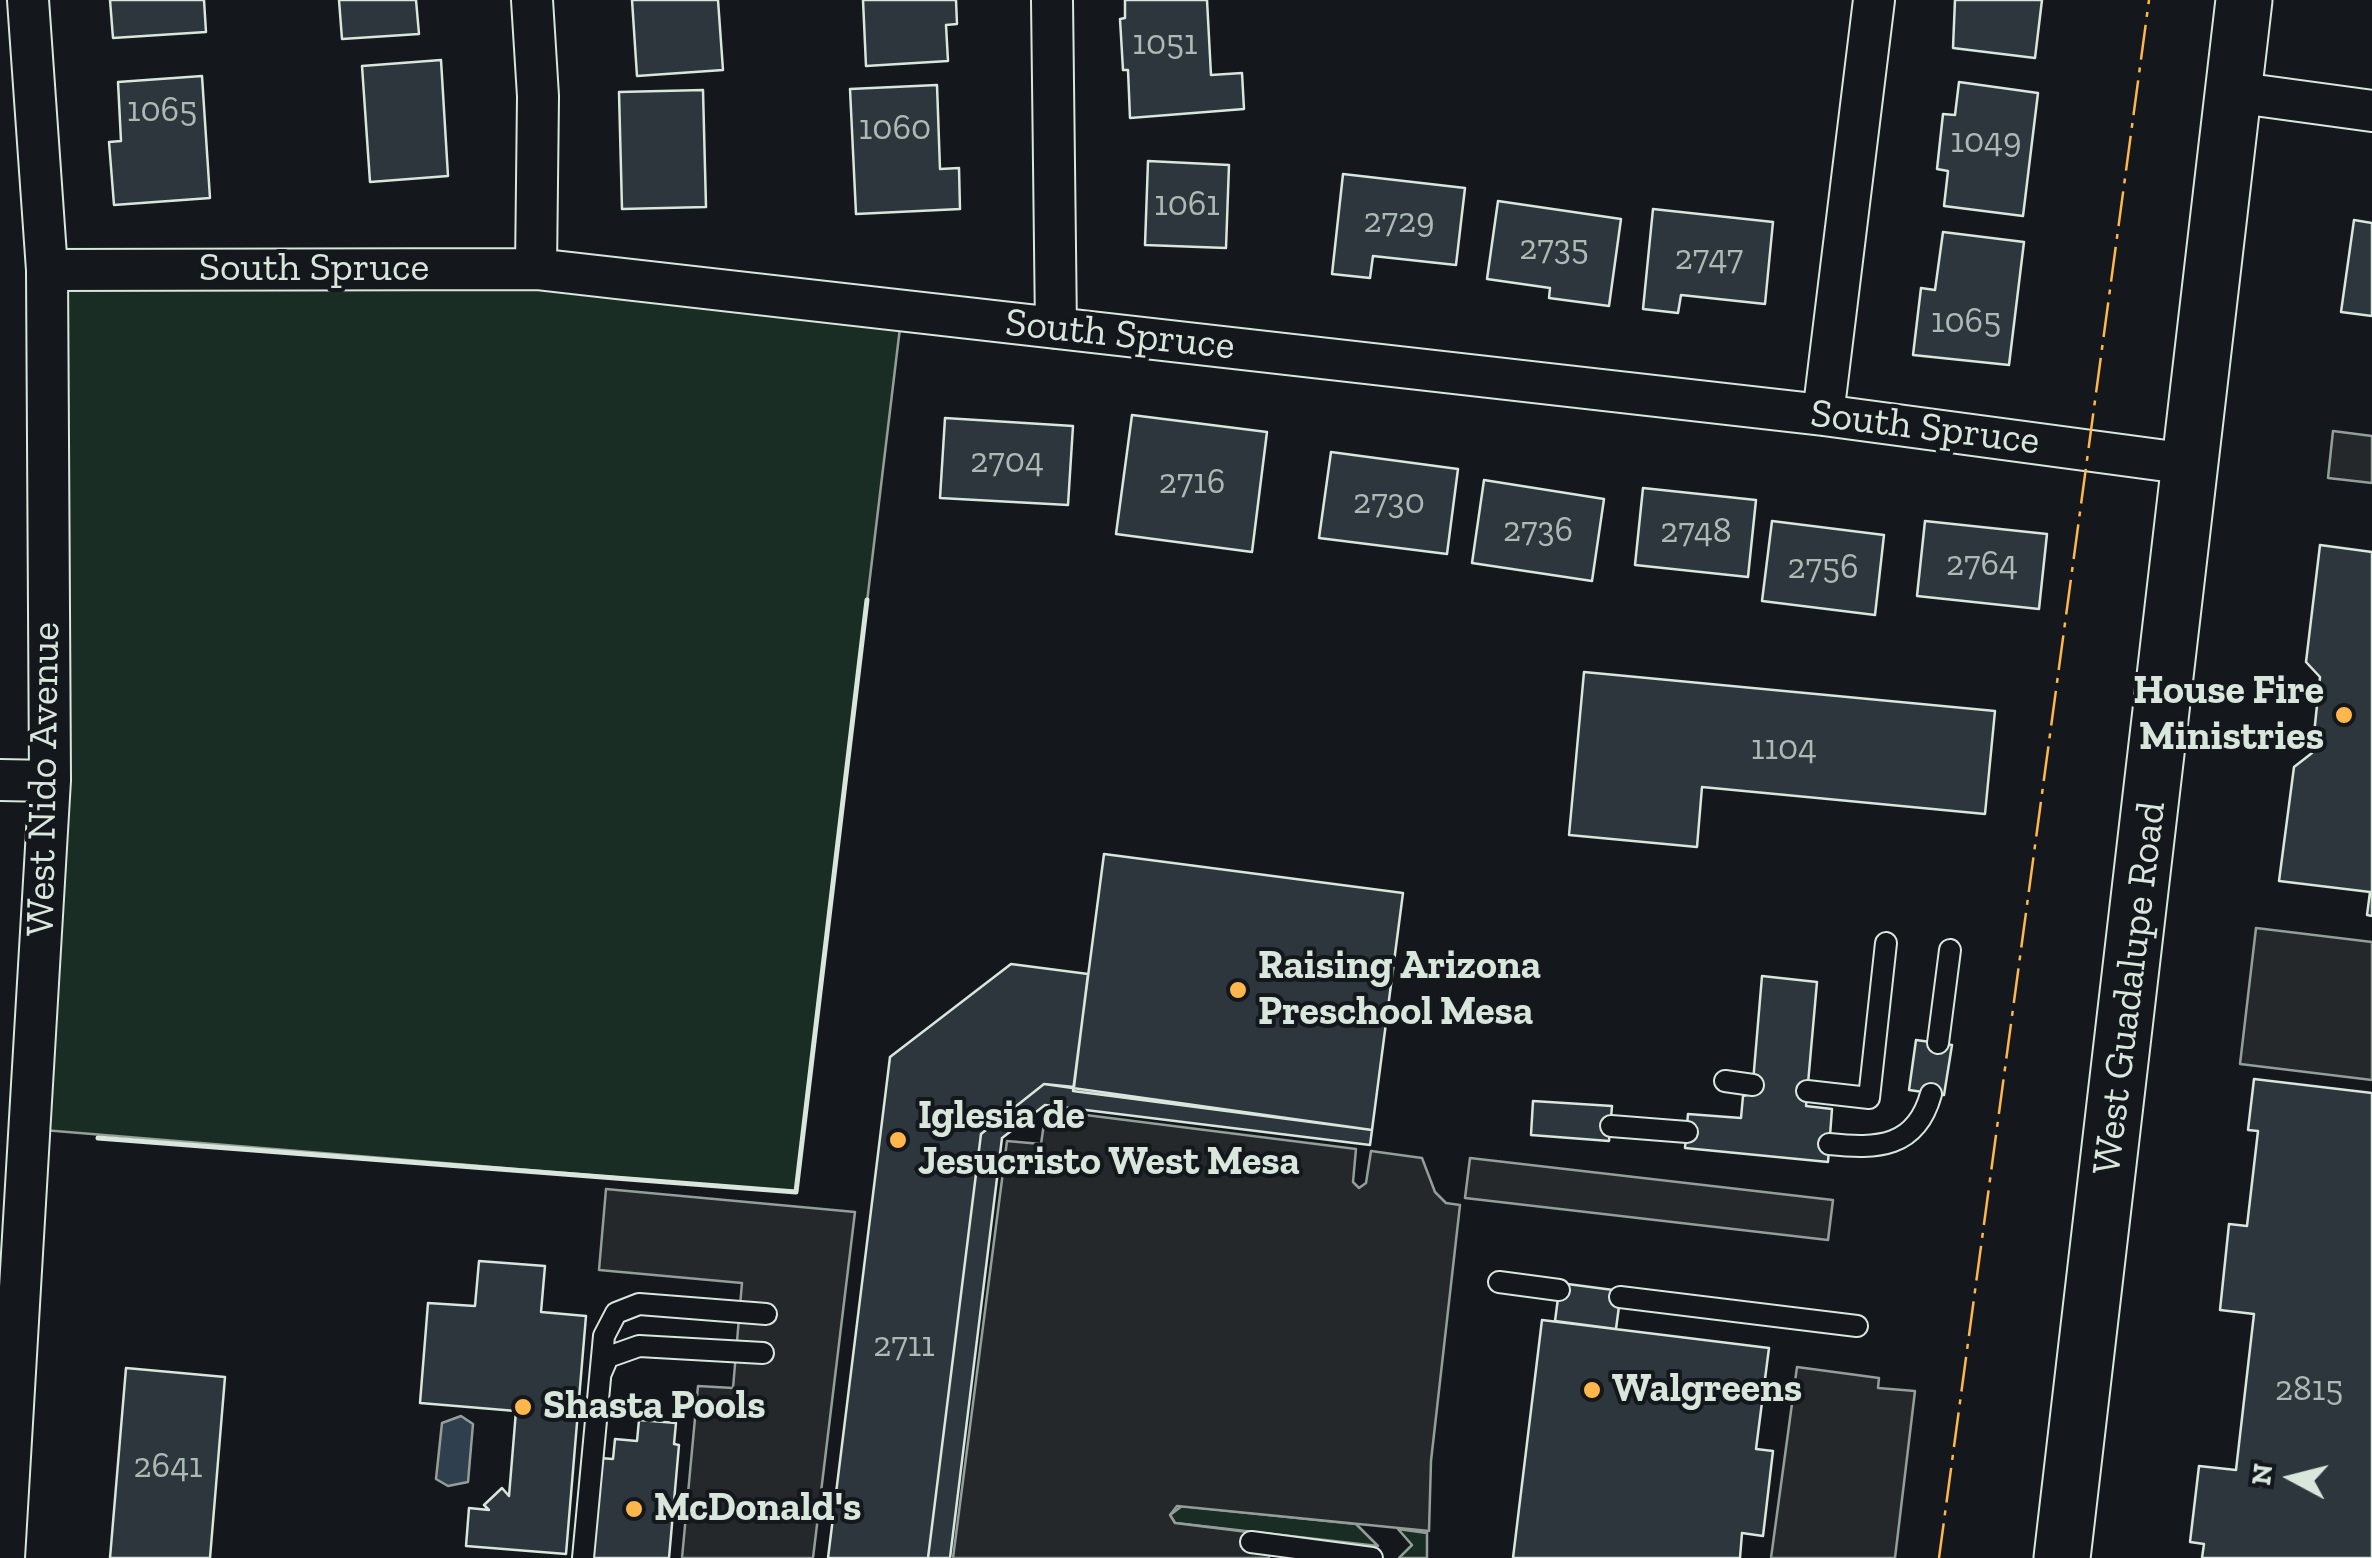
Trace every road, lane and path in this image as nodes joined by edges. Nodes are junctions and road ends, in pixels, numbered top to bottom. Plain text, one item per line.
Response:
1 (28, 0) edge
2 (532, 0) edge
3 (1052, 0) edge
4 (1874, 0) edge
5 (2244, 0) edge
6 (2233, 92) junction
7 (2372, 111) edge
8 (536, 269) junction
9 (47, 270) junction
10 (1056, 328) junction
11 (1823, 414) junction
12 (2189, 464) junction
13 (0, 780) edge
14 (50, 782) junction
15 (1886, 943) dead end
16 (1950, 950) dead end
17 (1938, 1043) dead end
18 (1725, 1081) dead end
19 (1753, 1084) dead end
20 (1808, 1091) dead end
21 (1930, 1094) dead end
22 (1620, 1126) dead end
23 (1687, 1132) dead end
24 (1829, 1144) dead end
25 (1499, 1282) dead end
26 (1559, 1290) dead end
27 (1620, 1297) dead end
28 (766, 1314) dead end
29 (1857, 1326) dead end
30 (763, 1352) dead end
31 (598, 1380) junction
32 (8, 1381) edge
33 (1251, 1542) dead end
34 (4, 1558) edge
35 (583, 1558) edge
36 (1372, 1558) edge
37 (2062, 1558) edge

1 - 9 street, West Nido Avenue
2 - 8 street
3 - 10 street
4 - 11 street
5 - 6 main road, West Guadalupe Road
6 - 7 street
6 - 12 main road, West Guadalupe Road
8 - 9 street, South Spruce
8 - 10 street, South Spruce
9 - 14 street, West Nido Avenue
10 - 11 street, South Spruce
11 - 12 street, South Spruce
12 - 37 main road, West Guadalupe Road
13 - 14 street
14 - 32 street, West Nido Avenue
15 - 20 lane
16 - 17 lane
18 - 19 lane
21 - 24 lane
22 - 23 lane
25 - 26 lane
27 - 29 lane
28 - 31 lane
30 - 31 lane
31 - 35 lane
32 - 34 street, West Nido Avenue
33 - 36 lane

